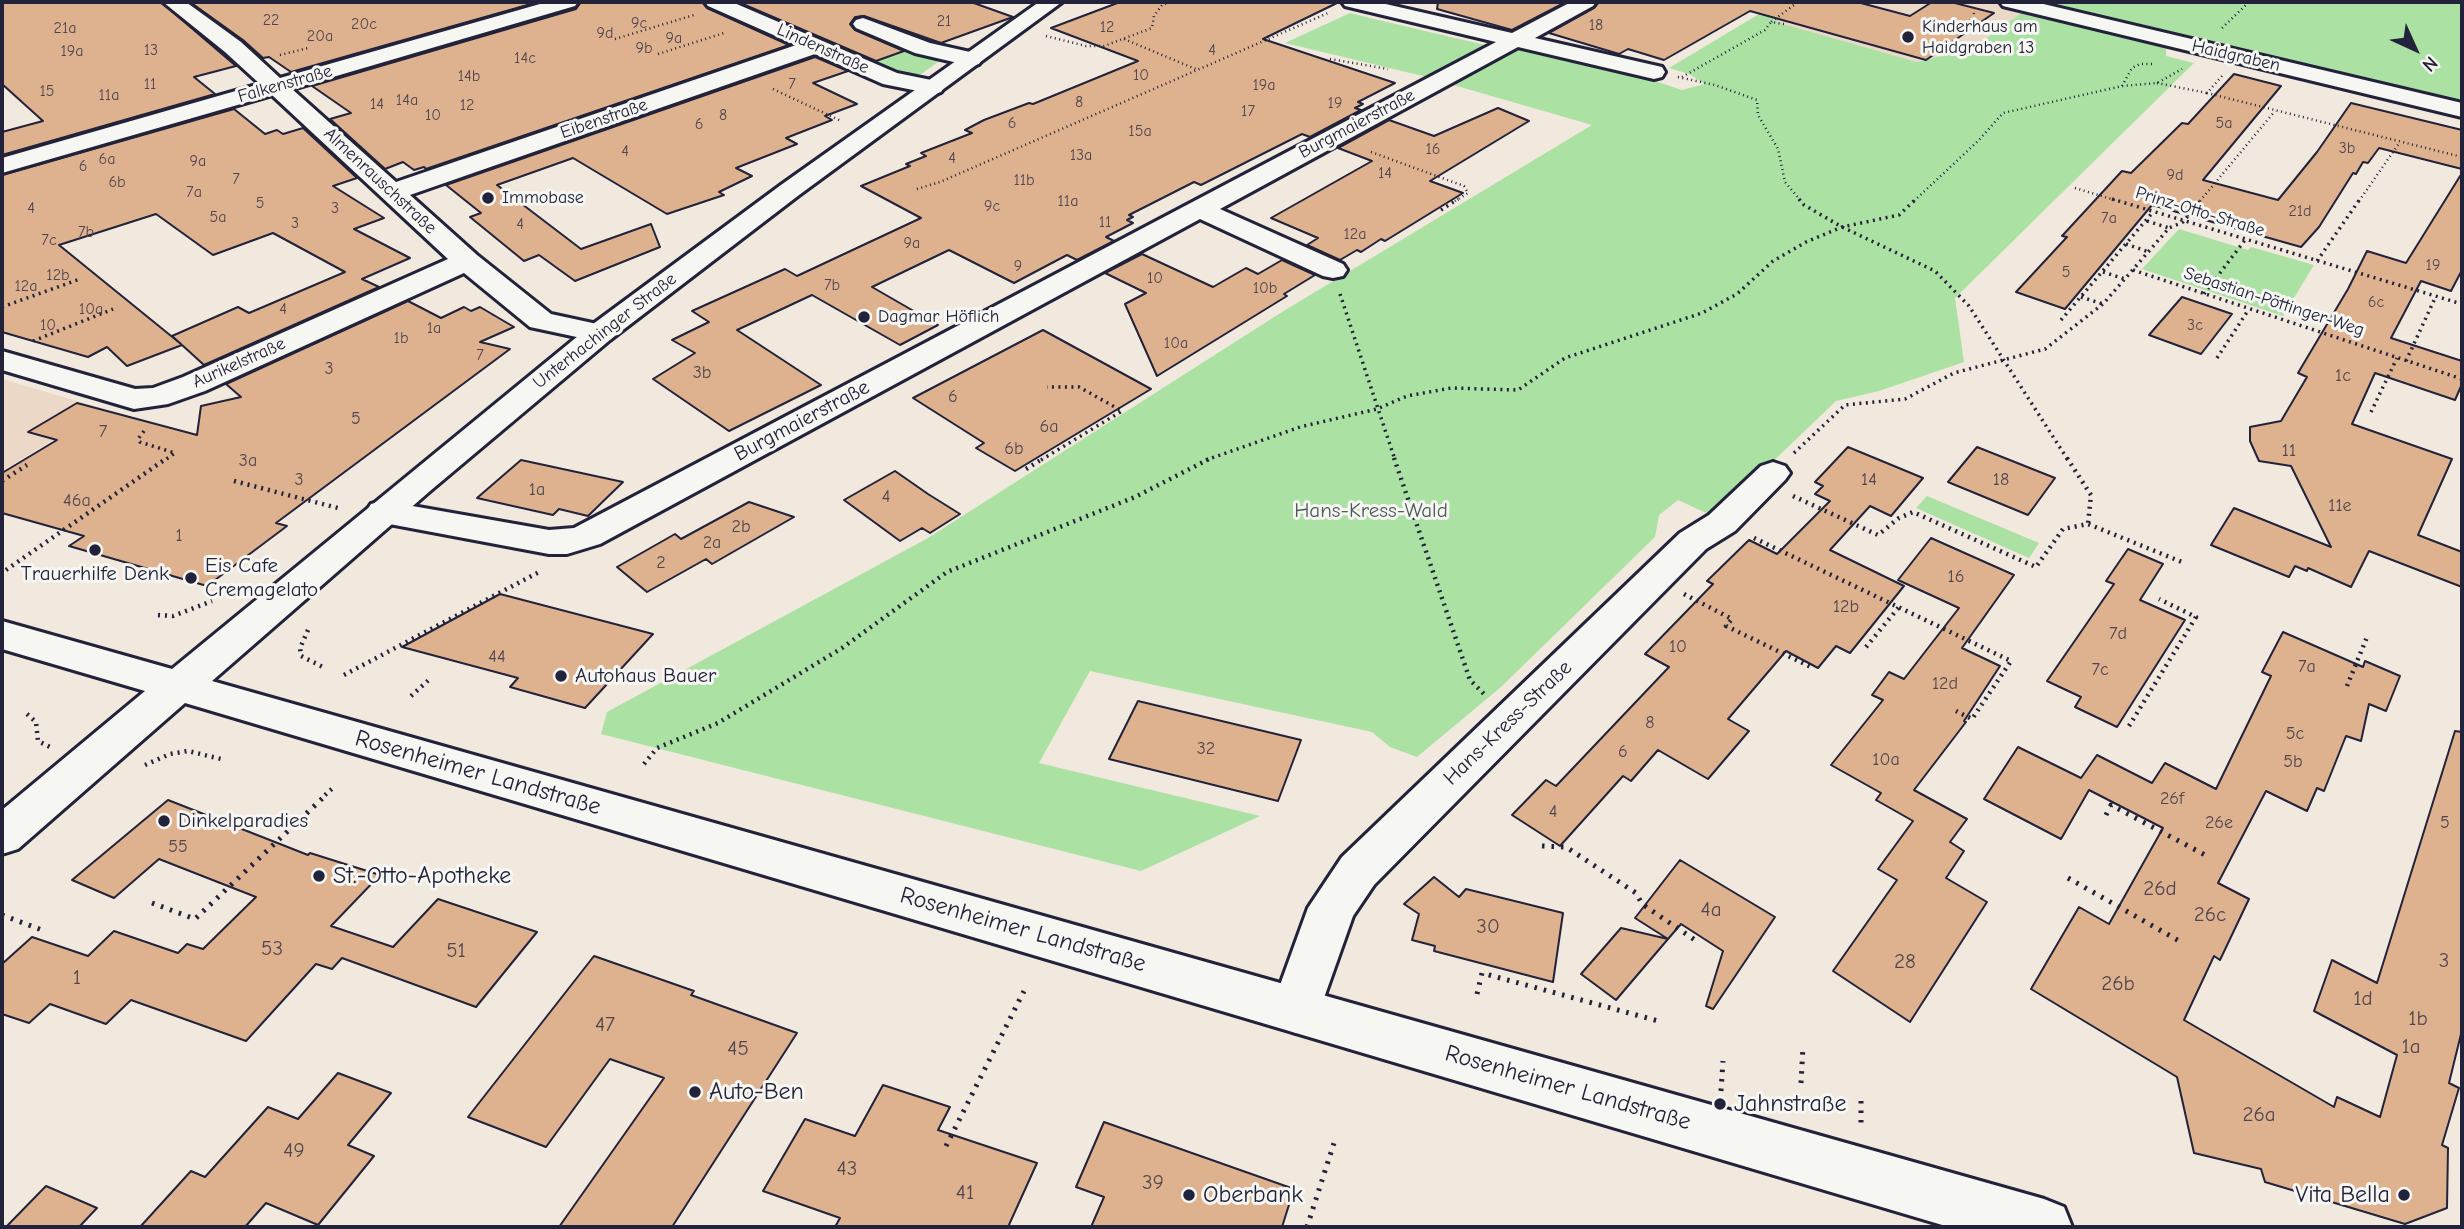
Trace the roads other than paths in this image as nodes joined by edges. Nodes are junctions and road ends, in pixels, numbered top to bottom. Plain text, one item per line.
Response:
1 (173, 2) edge
2 (568, 2) edge
3 (1052, 2) edge
4 (1586, 2) edge
5 (2010, 2) edge
6 (720, 4) edge
7 (1345, 5) edge
8 (863, 24) dead end
9 (1514, 40) junction
10 (816, 46) junction
11 (971, 59) junction
12 (1654, 72) dead end
13 (278, 86) junction
14 (933, 87) junction
15 (2462, 110) edge
16 (2, 166) edge
17 (392, 192) junction
18 (1199, 209) junction
19 (467, 261) junction
20 (1333, 270) road end
21 (600, 333) junction
22 (14, 352) edge
23 (1768, 478) road end
24 (384, 512) junction
25 (2, 635) edge
26 (178, 687) junction
27 (2, 836) edge
28 (1296, 1010) junction
29 (2044, 1227) edge

1 - 13 street, Almenrauschstraße
2 - 13 street, Falkenstraße
3 - 11 street, Unterhachinger Straße
4 - 9 street, Burgmaierstraße
5 - 15 street, Haidgraben
6 - 10 street, Lindenstraße
7 - 9 street
8 - 11 street
9 - 12 street
9 - 18 street, Burgmaierstraße
10 - 14 street, Lindenstraße
10 - 17 street, Eibenstraße
11 - 14 street, Unterhachinger Straße
13 - 16 street, Falkenstraße
13 - 17 street, Almenrauschstraße
14 - 21 street, Unterhachinger Straße
17 - 19 street, Almenrauschstraße
18 - 20 street
18 - 24 street, Burgmaierstraße
19 - 21 street, Almenrauschstraße
19 - 22 street, Aurikelstraße
21 - 24 street, Unterhachinger Straße
23 - 28 street, Hans-Kress-Straße
24 - 26 street, Unterhachinger Straße
25 - 26 street, Rosenheimer Landstraße
26 - 27 street, Unterhachinger Straße
26 - 28 street, Rosenheimer Landstraße
28 - 29 street, Rosenheimer Landstraße

